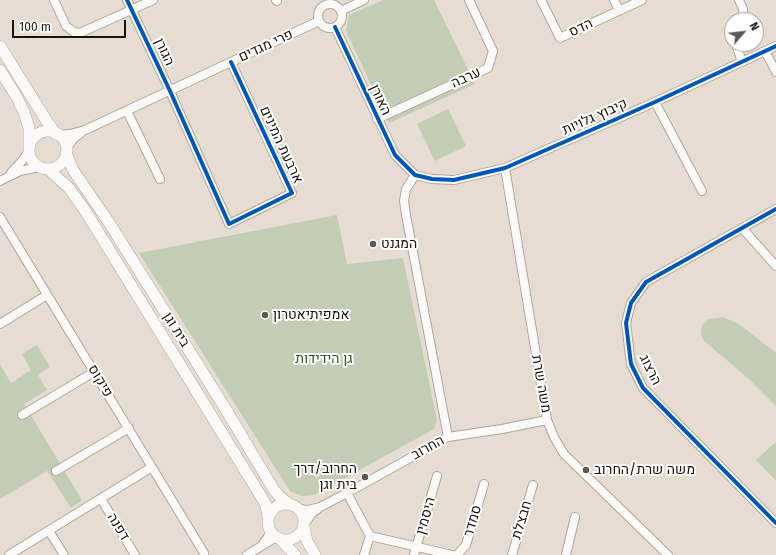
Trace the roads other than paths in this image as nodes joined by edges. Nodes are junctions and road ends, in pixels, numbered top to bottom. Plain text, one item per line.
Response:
1 (54, 0) edge
2 (127, 0) edge
3 (152, 0) edge
4 (364, 0) edge
5 (469, 0) edge
6 (541, 0) edge
7 (614, 0) edge
8 (642, 0) edge
9 (739, 0) edge
10 (322, 2) edge
11 (132, 10) junction
12 (341, 10) junction
13 (619, 10) junction
14 (743, 12) edge
15 (319, 21) junction
16 (335, 27) junction
17 (0, 46) edge
18 (776, 46) edge
19 (765, 51) junction
20 (739, 52) edge
21 (231, 62) junction
22 (742, 62) junction
23 (0, 70) edge
24 (776, 72) edge
25 (170, 91) junction
26 (655, 102) junction
27 (127, 111) junction
28 (377, 119) junction
29 (85, 130) junction
30 (57, 134) junction
31 (29, 149) junction
32 (66, 152) junction
33 (44, 168) junction
34 (504, 168) junction
35 (415, 175) junction
36 (3, 179) edge
37 (160, 179) dead end
38 (702, 191) dead end
39 (776, 209) edge
40 (0, 217) edge
41 (742, 228) junction
42 (776, 266) edge
43 (47, 295) junction
44 (0, 324) edge
45 (94, 372) junction
46 (22, 415) dead end
47 (547, 420) junction
48 (128, 428) junction
49 (448, 437) junction
50 (152, 467) junction
51 (56, 471) dead end
52 (437, 476) dead end
53 (484, 484) dead end
54 (533, 485) dead end
55 (347, 493) junction
56 (100, 499) junction
57 (294, 506) junction
58 (320, 507) junction
59 (268, 516) junction
60 (574, 517) dead end
61 (776, 523) edge
62 (304, 526) junction
63 (49, 531) junction
64 (275, 536) junction
65 (370, 536) junction
66 (415, 551) edge
67 (204, 553) dead end
68 (9, 555) edge
69 (64, 555) edge
70 (135, 555) edge
71 (247, 555) edge
72 (295, 555) edge
73 (315, 555) edge
74 (364, 555) edge
75 (452, 555) edge
76 (457, 555) edge
77 (512, 555) edge
78 (566, 555) edge
79 (668, 555) edge

1 - 11 street
2 - 11 street, הגורן
3 - 11 street
4 - 12 street
5 - 28 street, ערבה
6 - 13 street, הדס
7 - 13 street
8 - 13 street, הדס
9 - 14 street
10 - 12 street
10 - 15 street
11 - 25 street, הגורן
12 - 16 street
15 - 16 street
15 - 21 street, פרי מגדים
16 - 28 street, האורן
17 - 30 main road
18 - 19 street, קיבוץ גלויות
19 - 22 street, קיבוץ גלויות
19 - 24 street
20 - 22 street
21 - 25 street, פרי מגדים
21 - 25 street, ארבעת המינים
22 - 26 street, קיבוץ גלויות
23 - 31 main road
25 - 27 street, פרי מגדים
26 - 34 street, קיבוץ גלויות
26 - 38 street
27 - 29 street, פרי מגדים
27 - 37 street
28 - 35 street, האורן
29 - 30 street, פרי מגדים
29 - 32 street, פרי מגדים
30 - 31 main road
30 - 32 main road
31 - 33 main road
31 - 36 street
32 - 33 main road
32 - 57 main road, בית וגן
33 - 36 street
33 - 59 main road, בית וגן
34 - 35 street, קיבוץ גלויות
34 - 47 street, משה שרת
35 - 49 street
39 - 41 street, הרצוג
40 - 43 street, פיקוס
41 - 42 street
41 - 61 street, הרצוג
43 - 44 street
43 - 45 street, פיקוס
45 - 46 street
45 - 48 street, פיקוס
47 - 49 street, החרוב
47 - 79 street, משה שרת
48 - 50 street, פיקוס
48 - 51 street
49 - 55 street, החרוב
50 - 56 street
50 - 67 street, פיקוס
52 - 66 street, היסמין
53 - 76 street, סמדר
54 - 77 street, חבצלת
55 - 58 street, החרוב
55 - 65 street
56 - 63 street
56 - 70 street, דפנה
57 - 58 street, החרוב
57 - 59 main road
57 - 62 main road
58 - 62 street, החרוב
59 - 64 main road
60 - 78 street
62 - 64 main road
62 - 73 main road
63 - 68 street
63 - 69 street
64 - 71 street
64 - 72 main road
65 - 66 street
65 - 74 street
66 - 75 street

